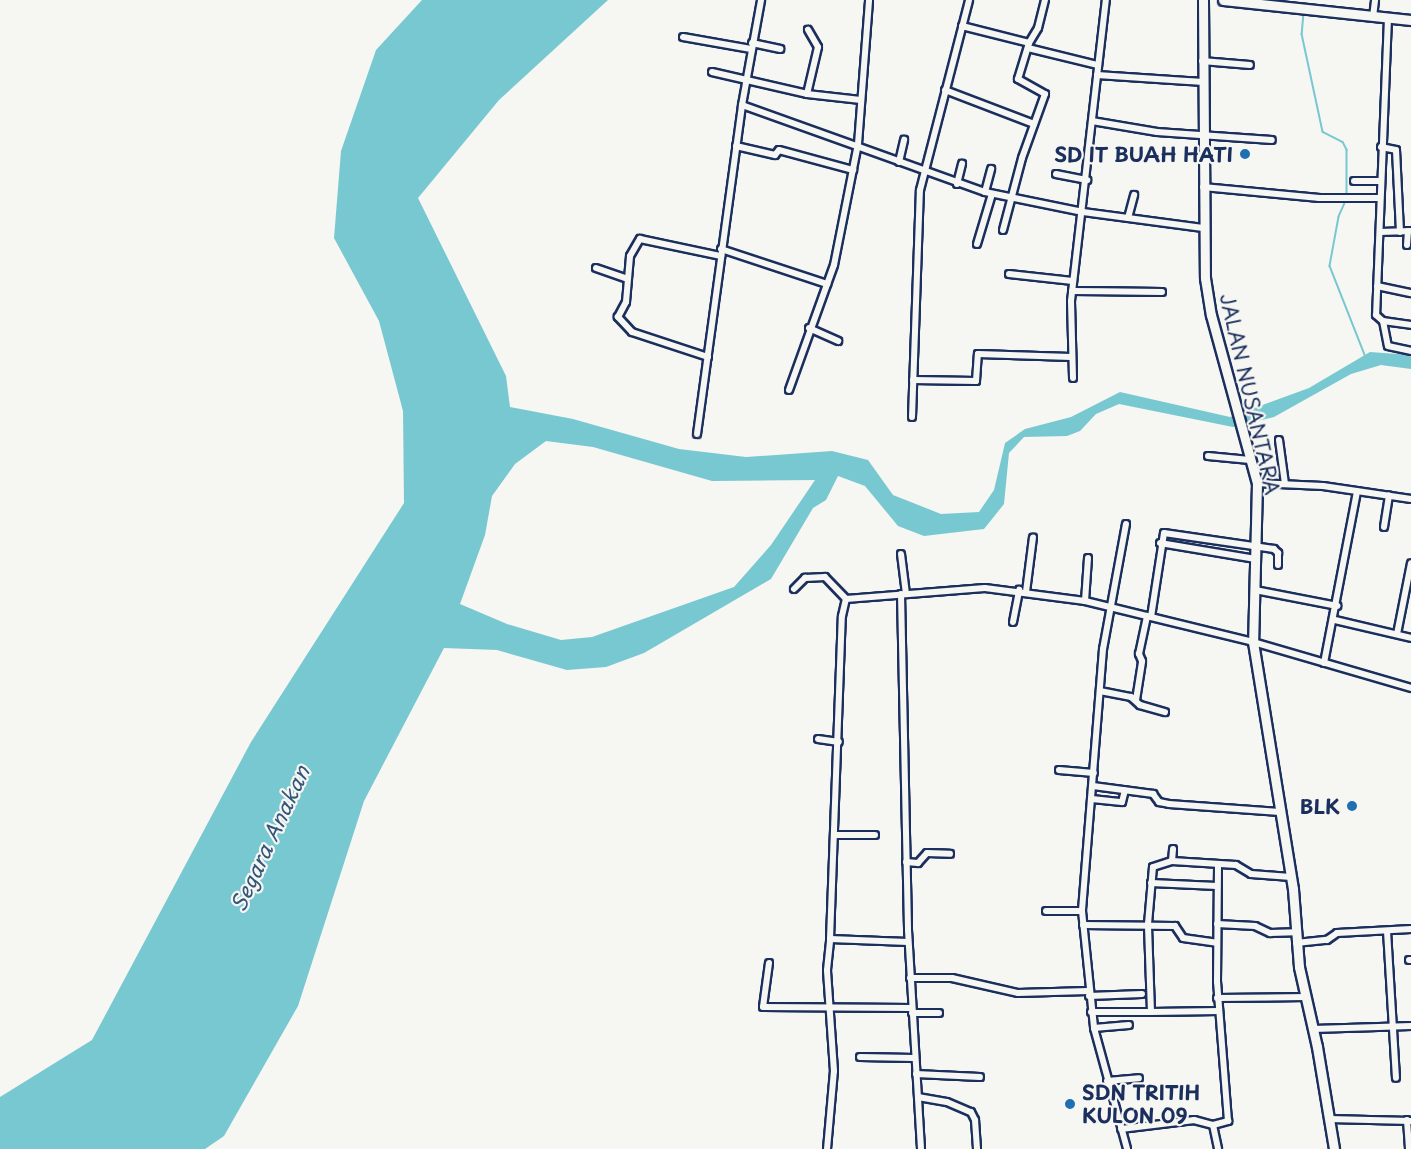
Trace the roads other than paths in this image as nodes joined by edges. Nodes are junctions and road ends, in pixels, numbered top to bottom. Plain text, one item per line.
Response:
1 (761, 0) edge
2 (869, 0) edge
3 (969, 0) edge
4 (1044, 0) edge
5 (1106, 0) edge
6 (1203, 0) edge
7 (1223, 0) edge
8 (1375, 0) edge
9 (1373, 17) junction
10 (1388, 18) junction
11 (1411, 20) edge
12 (962, 26) junction
13 (808, 30) dead end
14 (683, 37) dead end
15 (1028, 45) junction
16 (752, 46) junction
17 (780, 49) dead end
18 (1202, 61) junction
19 (1098, 65) junction
20 (1250, 65) dead end
21 (712, 72) dead end
22 (1097, 75) junction
23 (745, 81) junction
24 (1203, 82) junction
25 (945, 90) junction
26 (807, 94) junction
27 (861, 100) junction
28 (742, 105) junction
29 (1092, 121) junction
30 (1034, 124) junction
31 (1203, 136) junction
32 (904, 140) dead end
33 (1272, 140) dead end
34 (858, 144) junction
35 (736, 146) junction
36 (1381, 147) junction
37 (900, 162) junction
38 (962, 164) dead end
39 (991, 169) dead end
40 (853, 170) junction
41 (923, 173) junction
42 (1056, 174) dead end
43 (1087, 180) junction
44 (1354, 181) dead end
45 (1379, 181) junction
46 (957, 184) junction
47 (1203, 187) junction
48 (985, 192) junction
49 (992, 194) junction
50 (1134, 195) dead end
51 (1011, 198) junction
52 (1379, 198) junction
53 (1083, 212) junction
54 (1128, 218) junction
55 (1203, 228) junction
56 (1003, 230) dead end
57 (1410, 231) edge
58 (1380, 232) junction
59 (1400, 232) junction
60 (977, 244) dead end
61 (1407, 245) dead end
62 (721, 253) junction
63 (596, 268) dead end
64 (1009, 274) dead end
65 (625, 278) junction
66 (1073, 281) junction
67 (826, 284) junction
68 (1377, 286) junction
69 (1072, 291) junction
70 (1161, 292) dead end
71 (1411, 293) edge
72 (1383, 321) junction
73 (1411, 325) edge
74 (809, 328) junction
75 (838, 341) dead end
76 (1411, 351) edge
77 (708, 357) junction
78 (1071, 357) junction
79 (1073, 378) dead end
80 (913, 380) junction
81 (789, 390) dead end
82 (912, 417) dead end
83 (697, 434) dead end
84 (1279, 440) dead end
85 (1208, 456) dead end
86 (1250, 460) junction
87 (1257, 483) junction
88 (1285, 484) junction
89 (1357, 491) junction
90 (1389, 495) junction
91 (1411, 499) edge
92 (1126, 524) dead end
93 (1384, 527) dead end
94 (1033, 537) dead end
95 (1160, 543) junction
96 (1256, 548) junction
97 (901, 554) dead end
98 (1088, 558) dead end
99 (1256, 559) junction
100 (1411, 563) edge
101 (1278, 565) dead end
102 (794, 589) dead end
103 (1022, 591) junction
104 (1254, 591) junction
105 (904, 594) junction
106 (846, 599) junction
107 (1085, 601) junction
108 (1109, 606) junction
109 (1337, 606) junction
110 (1149, 616) junction
111 (1335, 620) junction
112 (1013, 622) dead end
113 (1397, 634) junction
114 (1411, 638) edge
115 (1253, 642) junction
116 (1324, 663) junction
117 (1411, 688) edge
118 (1100, 691) junction
119 (1136, 700) junction
120 (1165, 712) dead end
121 (818, 739) dead end
122 (839, 742) junction
123 (1059, 770) dead end
124 (1094, 772) junction
125 (1093, 786) junction
126 (1125, 790) junction
127 (1092, 799) junction
128 (1280, 812) junction
129 (836, 835) junction
130 (875, 835) dead end
131 (1173, 849) dead end
132 (950, 854) dead end
133 (1172, 861) junction
134 (906, 862) junction
135 (1218, 865) junction
136 (1291, 877) junction
137 (1151, 883) junction
138 (1217, 886) junction
139 (1046, 911) dead end
140 (1082, 911) junction
141 (1083, 924) junction
142 (1148, 924) junction
143 (1217, 924) junction
144 (1411, 929) edge
145 (1387, 931) junction
146 (1294, 932) junction
147 (830, 939) junction
148 (908, 942) junction
149 (1217, 943) junction
150 (1296, 944) junction
151 (769, 963) dead end
152 (910, 978) junction
153 (1088, 994) junction
154 (1142, 994) dead end
155 (1306, 997) junction
156 (1217, 998) junction
157 (831, 1009) junction
158 (912, 1011) junction
159 (1219, 1011) junction
160 (1091, 1012) junction
161 (1151, 1012) junction
162 (939, 1013) dead end
163 (1129, 1026) dead end
164 (1411, 1026) edge
165 (1390, 1027) junction
166 (1094, 1028) junction
167 (1313, 1029) junction
168 (860, 1057) dead end
169 (914, 1058) junction
170 (916, 1074) junction
171 (980, 1077) dead end
172 (1139, 1078) dead end
173 (1396, 1078) dead end
174 (1107, 1081) junction
175 (918, 1097) junction
176 (1329, 1119) junction
177 (1409, 1120) edge
178 (1214, 1125) junction
179 (1121, 1129) junction
180 (827, 1149) edge
181 (921, 1149) edge
182 (977, 1149) edge
183 (1126, 1149) edge
184 (1218, 1149) edge
185 (1334, 1149) edge
186 (1409, 1149) edge

1 - 16 street
2 - 27 street
3 - 12 street
4 - 15 street
5 - 19 street
6 - 18 highway, JALAN NUSANTARA
7 - 9 highway
8 - 9 street
9 - 10 highway
10 - 11 highway
10 - 36 street
12 - 15 street
12 - 25 street
13 - 26 street
14 - 16 street
15 - 19 street
15 - 30 street
16 - 17 street
16 - 23 street
18 - 20 street
18 - 24 highway, JALAN NUSANTARA
19 - 22 street
21 - 23 street
22 - 24 street
22 - 29 street
23 - 26 street
23 - 28 street
24 - 31 highway, JALAN NUSANTARA
25 - 30 street
25 - 41 street
26 - 27 street
27 - 34 street
28 - 34 street
28 - 35 street
29 - 31 street
29 - 43 street
30 - 51 street
31 - 33 street
31 - 47 highway, JALAN NUSANTARA
32 - 37 street
34 - 37 street
34 - 40 street
35 - 40 street
35 - 62 street
36 - 45 street
36 - 59 street
37 - 41 street
38 - 46 street
39 - 48 street
40 - 67 street
41 - 46 street
41 - 80 street
42 - 43 street
43 - 53 street
44 - 45 street
45 - 52 street
46 - 48 street
47 - 52 street
47 - 55 highway, JALAN NUSANTARA
48 - 49 street
49 - 51 street
49 - 60 street
50 - 54 street
51 - 53 street
51 - 56 street
52 - 58 street
53 - 54 street
53 - 66 street
54 - 55 street
55 - 86 highway, JALAN NUSANTARA
57 - 59 street
57 - 61 street
58 - 59 street
58 - 68 street
62 - 65 street
62 - 67 street
62 - 77 street
63 - 65 street
64 - 66 street
65 - 77 street
66 - 69 street
67 - 74 street
68 - 71 street
68 - 72 street
69 - 70 street
69 - 78 street
72 - 73 street
72 - 76 street
74 - 75 street
74 - 81 street
77 - 83 street
78 - 79 street
78 - 80 street
80 - 82 street
84 - 88 street
85 - 86 street
86 - 87 highway, JALAN NUSANTARA
87 - 88 street
87 - 96 highway, JALAN NUSANTARA
88 - 89 street
89 - 90 street
89 - 109 street
90 - 91 street
90 - 93 street
92 - 108 street
94 - 103 street
95 - 96 street
95 - 99 street
95 - 110 street
96 - 99 highway, JALAN NUSANTARA
96 - 101 street
97 - 105 street
98 - 107 street
99 - 104 highway, JALAN NUSANTARA
100 - 113 street
102 - 106 street
103 - 105 street
103 - 107 street
103 - 112 street
104 - 109 street
104 - 115 highway, JALAN NUSANTARA
105 - 106 street
105 - 134 street
106 - 122 street
107 - 108 street
108 - 110 street
108 - 118 street
109 - 111 street
110 - 115 street
110 - 119 street
111 - 113 street
111 - 116 street
113 - 114 street
115 - 116 street
115 - 128 highway, JALAN NUSANTARA
116 - 117 street
118 - 119 street
118 - 124 street
119 - 120 street
121 - 122 street
122 - 129 street
123 - 124 street
124 - 125 street
125 - 126 street
125 - 127 street
126 - 127 street
126 - 128 street
127 - 140 street
128 - 136 highway, JALAN NUSANTARA
129 - 130 street
129 - 147 street
131 - 133 street
132 - 134 street
133 - 135 street
133 - 137 street
134 - 148 street
135 - 136 street
135 - 138 street
136 - 146 highway, JALAN NUSANTARA
137 - 138 street
137 - 142 street
138 - 143 street
139 - 140 street
140 - 141 street
141 - 142 street
141 - 153 street
142 - 149 street
142 - 161 street
143 - 146 street
143 - 149 street
144 - 145 street
145 - 150 street
145 - 165 street
146 - 150 highway, JALAN NUSANTARA
147 - 148 street
147 - 157 street
148 - 152 street
149 - 156 street
150 - 155 highway, JALAN NUSANTARA
151 - 157 street
152 - 153 street
152 - 158 street
153 - 154 street
153 - 160 street
155 - 156 street
155 - 167 highway, JALAN NUSANTARA
156 - 159 street
157 - 158 street
157 - 180 street
158 - 162 street
158 - 169 street
159 - 161 street
159 - 178 street
160 - 161 street
160 - 166 street
163 - 166 street
164 - 165 street
165 - 167 street
165 - 173 street
166 - 174 street
167 - 176 highway, JALAN NUSANTARA
168 - 169 street
169 - 170 street
170 - 171 street
170 - 175 street
172 - 174 street
174 - 179 street
175 - 181 street
175 - 182 street
176 - 177 street
176 - 185 highway, JALAN NUSANTARA
177 - 186 street
178 - 179 street
178 - 184 street
179 - 183 street

